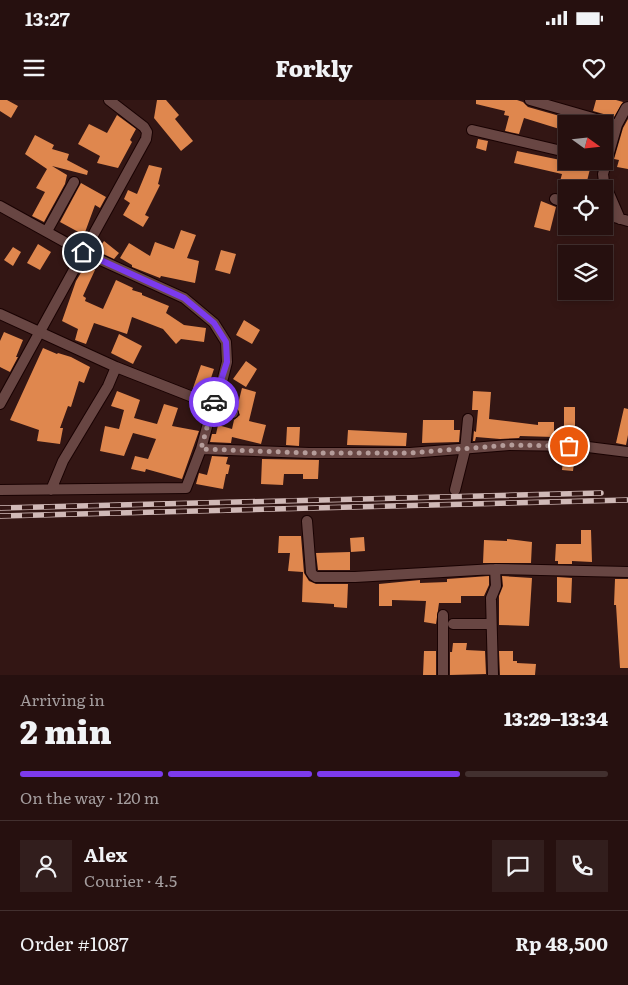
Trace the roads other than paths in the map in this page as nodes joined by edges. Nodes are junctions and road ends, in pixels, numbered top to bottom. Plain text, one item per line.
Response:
1 (109, 100) edge
2 (530, 100) edge
3 (628, 107) edge
4 (617, 125) junction
5 (472, 130) dead end
6 (613, 137) edge
7 (558, 150) edge
8 (604, 170) edge
9 (74, 182) dead end
10 (555, 199) dead end
11 (558, 200) edge
12 (0, 206) edge
13 (624, 220) edge
14 (47, 231) junction
15 (83, 252) junction
16 (0, 314) edge
17 (40, 332) junction
18 (116, 367) junction
19 (0, 404) edge
20 (213, 405) junction
21 (233, 413) dead end
22 (468, 418) dead end
23 (201, 449) junction
24 (464, 450) junction
25 (628, 452) edge
26 (0, 490) edge
27 (51, 490) junction
28 (455, 490) dead end
29 (307, 521) dead end
30 (495, 569) junction
31 (628, 572) edge
32 (443, 615) dead end
33 (453, 624) dead end
34 (491, 624) junction
35 (443, 675) edge
36 (493, 675) edge

1 - 15 street
2 - 4 street
3 - 4 street
4 - 6 street
5 - 7 street
8 - 13 street
9 - 14 street
10 - 11 street
12 - 14 street
14 - 15 street
15 - 17 street
15 - 20 street
16 - 17 street
17 - 18 street
17 - 19 street
18 - 20 street
18 - 27 street
20 - 21 street
20 - 23 street
22 - 24 street
23 - 24 street
23 - 27 street
24 - 25 street
24 - 28 street
26 - 27 street
29 - 30 street
30 - 31 street
30 - 34 street
32 - 35 street
33 - 34 street
34 - 36 street

